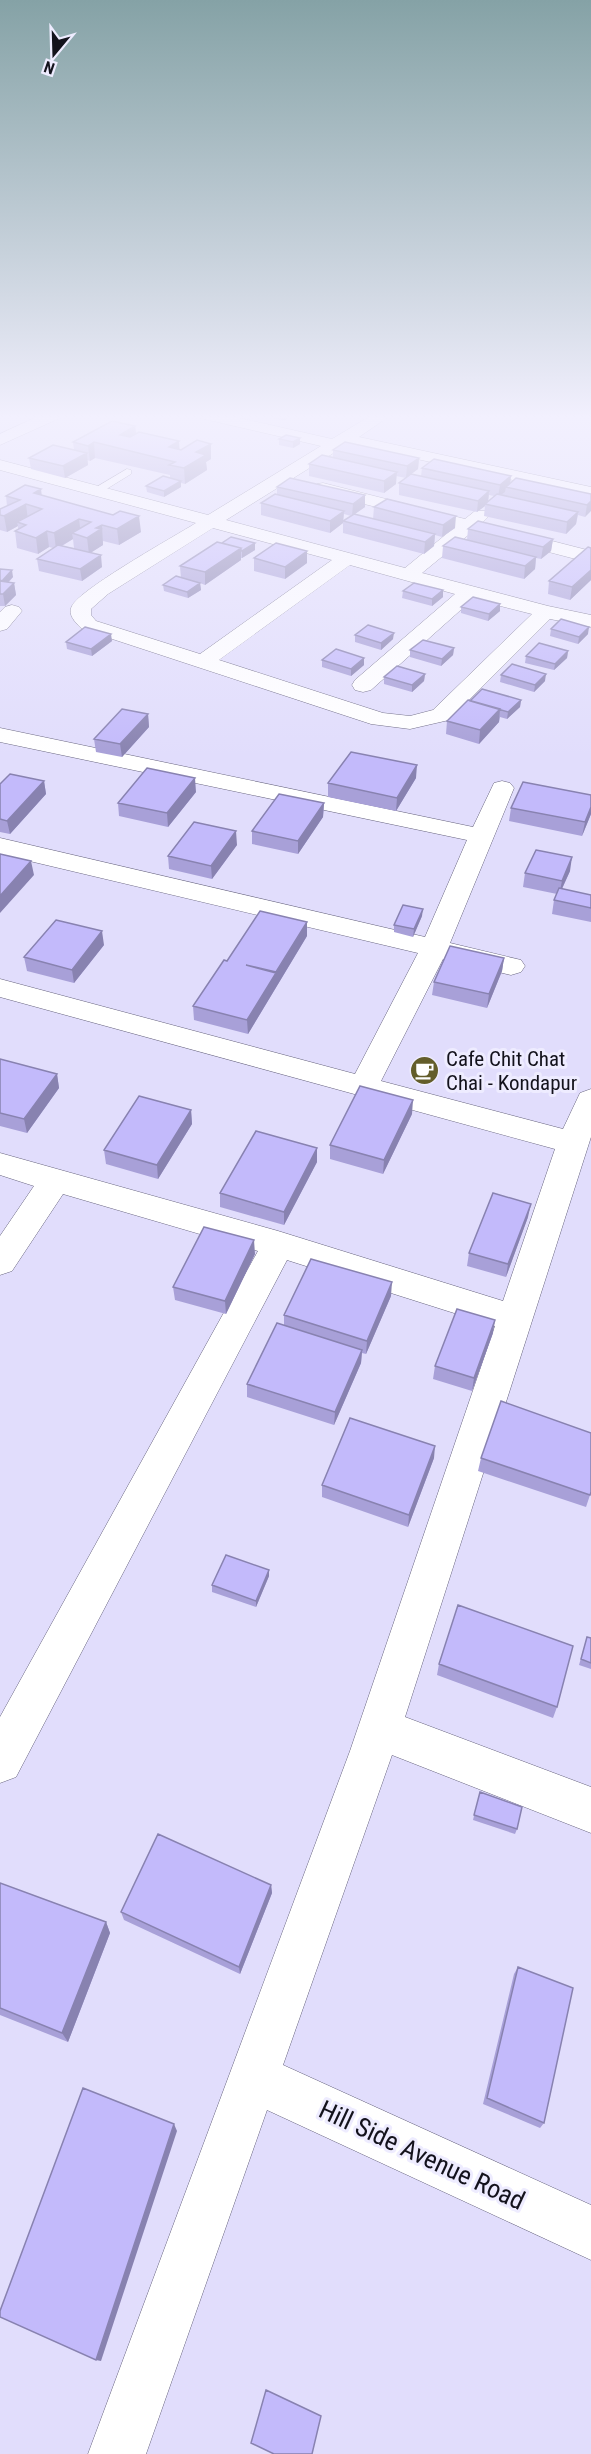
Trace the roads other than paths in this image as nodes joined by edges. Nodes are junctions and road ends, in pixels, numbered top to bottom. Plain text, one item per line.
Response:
1 (196, 530) edge
2 (240, 530) edge
3 (463, 530) edge
4 (485, 530) edge
5 (334, 537) edge
6 (316, 550) junction
7 (591, 557) edge
8 (347, 558) junction
9 (408, 575) junction
10 (470, 591) junction
11 (546, 612) junction
12 (587, 615) edge
13 (203, 662) junction
14 (363, 685) dead end
15 (0, 735) edge
16 (502, 788) dead end
17 (482, 836) junction
18 (0, 846) edge
19 (434, 949) junction
20 (511, 966) dead end
21 (4, 996) edge
22 (363, 1086) junction
23 (591, 1100) edge
24 (573, 1143) junction
25 (0, 1164) edge
26 (56, 1179) junction
27 (278, 1244) junction
28 (0, 1262) edge
29 (515, 1319) junction
30 (380, 1729) junction
31 (0, 1761) edge
32 (591, 1810) edge
33 (254, 2078) junction
34 (591, 2233) edge
35 (117, 2454) edge

1 - 13 street
2 - 6 street
3 - 9 street
4 - 7 street
5 - 6 street
6 - 8 street
8 - 9 street
8 - 13 street
9 - 10 street
10 - 11 street
10 - 14 street
11 - 12 street
11 - 13 street
15 - 17 street
16 - 17 street
17 - 19 street
18 - 19 street
19 - 20 street
19 - 22 street
21 - 22 street
22 - 24 street
23 - 24 street
24 - 29 street
25 - 26 street
26 - 27 street
26 - 28 street
27 - 29 street
27 - 31 street
29 - 30 street
30 - 32 street
30 - 33 street
33 - 34 street, Hill Side Avenue Road
33 - 35 street

